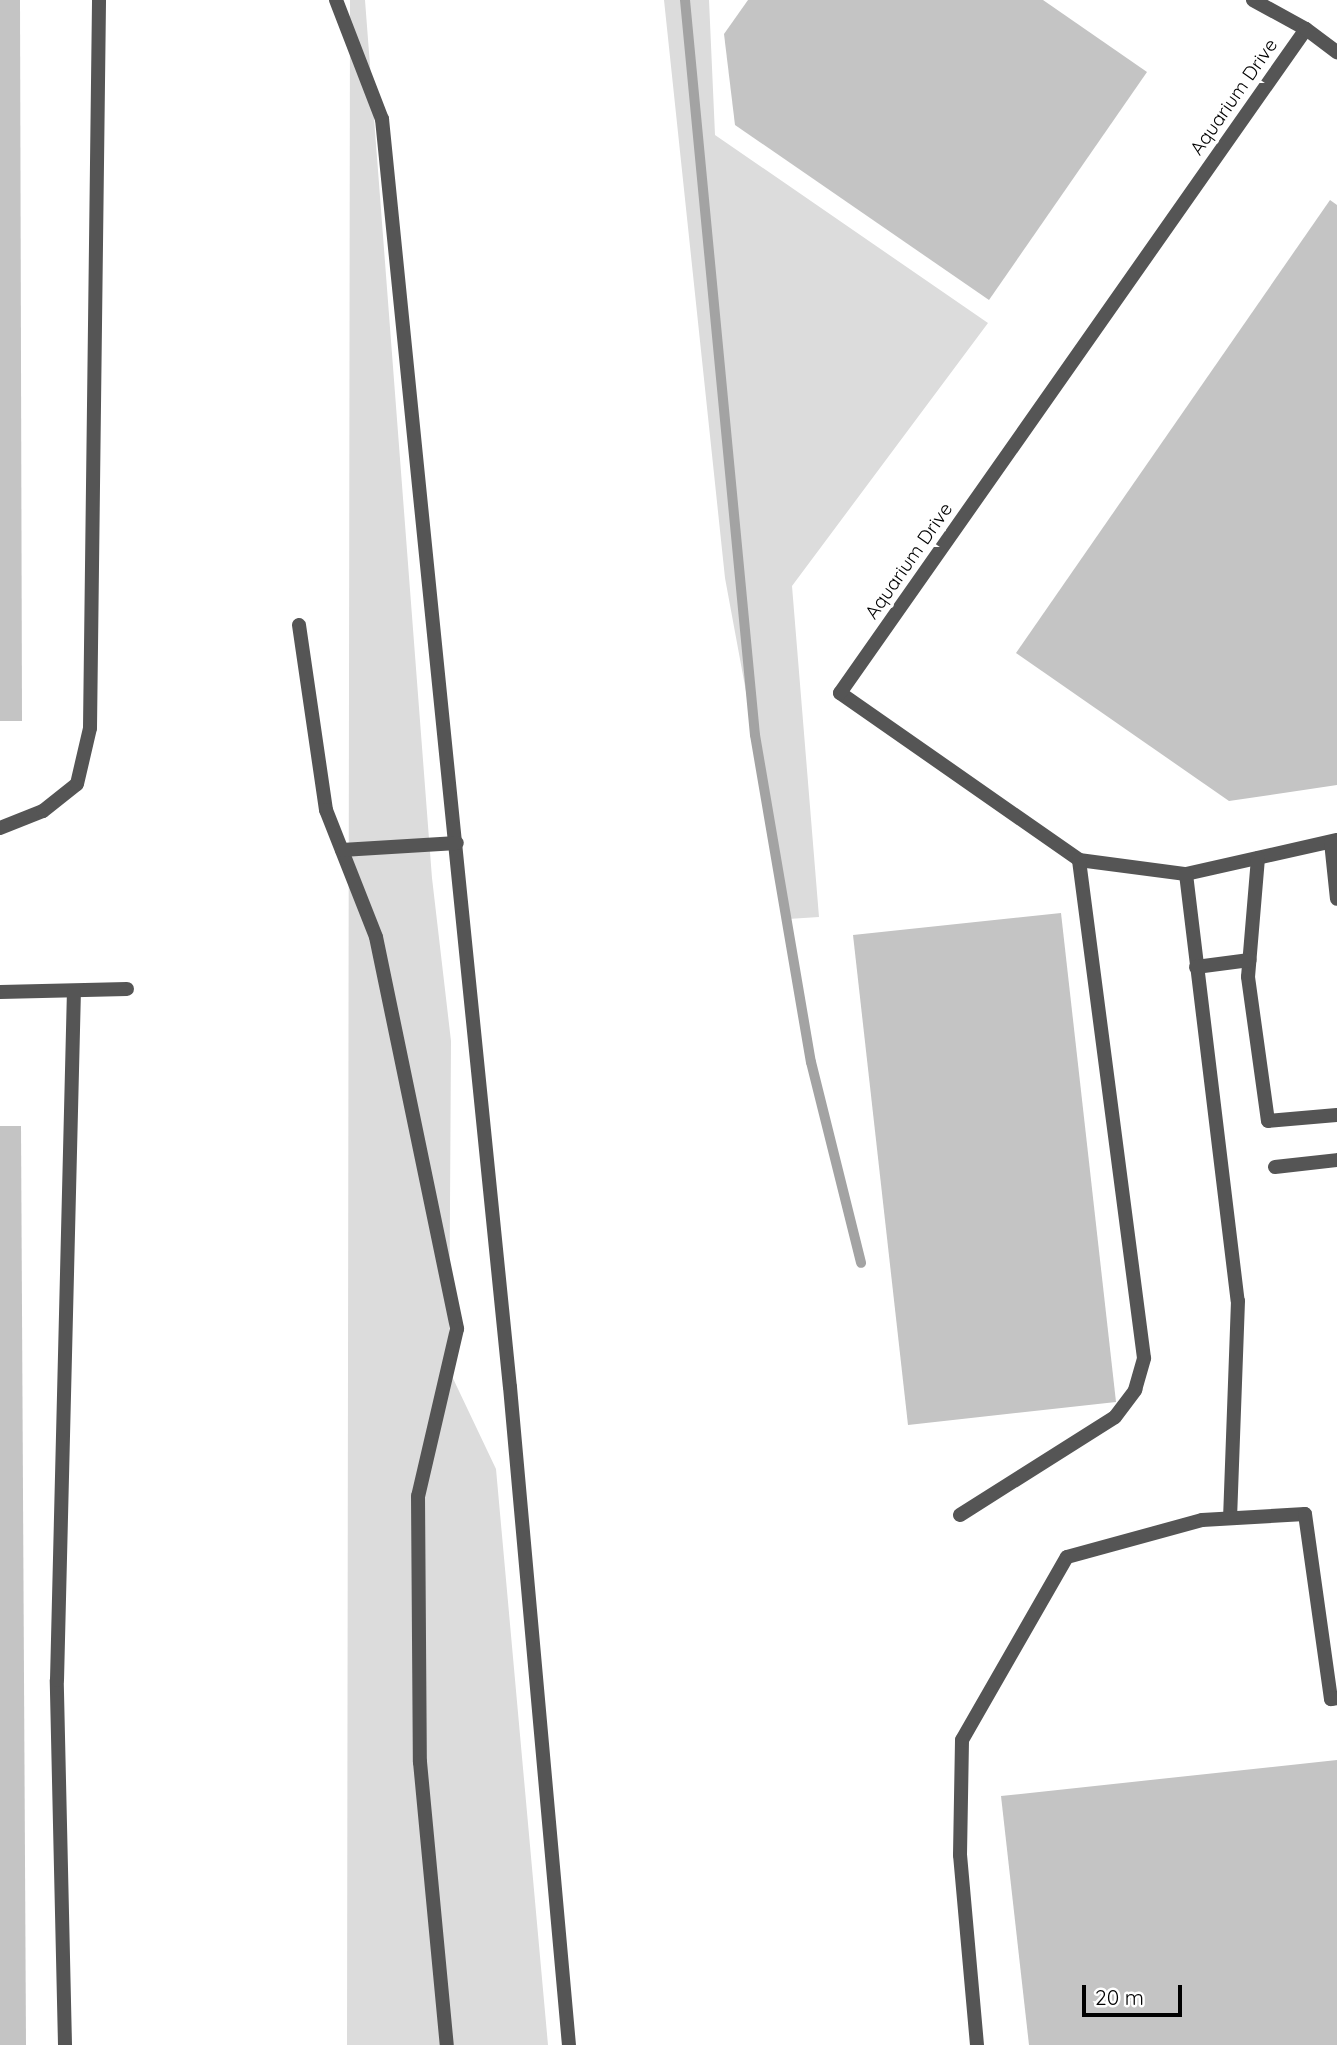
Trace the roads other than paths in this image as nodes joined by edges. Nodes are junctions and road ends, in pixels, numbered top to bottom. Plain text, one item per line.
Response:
1 (99, 0) edge
2 (336, 0) edge
3 (1253, 0) edge
4 (1306, 29) junction
5 (1337, 52) edge
6 (299, 625) dead end
7 (0, 828) edge
8 (1334, 841) edge
9 (457, 843) junction
10 (342, 850) junction
11 (1258, 858) junction
12 (1079, 860) junction
13 (1186, 874) junction
14 (1337, 899) edge
15 (1250, 960) junction
16 (1196, 967) junction
17 (127, 989) dead end
18 (74, 991) junction
19 (0, 992) edge
20 (1337, 1115) edge
21 (1337, 1160) edge
22 (1275, 1167) dead end
23 (960, 1514) dead end
24 (1230, 1518) junction
25 (1337, 1698) edge
26 (65, 2045) edge
27 (447, 2045) edge
28 (569, 2045) edge
29 (977, 2045) edge

1 - 7 street
2 - 9 street
3 - 4 street
4 - 5 street
4 - 12 street, Aquarium Drive
6 - 10 street
8 - 11 street, Aquarium Drive
8 - 14 street
9 - 10 street
9 - 28 street
10 - 27 street
11 - 13 street, Aquarium Drive
11 - 15 street
12 - 13 street, Aquarium Drive
12 - 23 street
13 - 16 street
15 - 16 street
15 - 20 street
16 - 24 street
17 - 18 street
18 - 19 street
18 - 26 street
21 - 22 street
24 - 25 street
24 - 29 street

